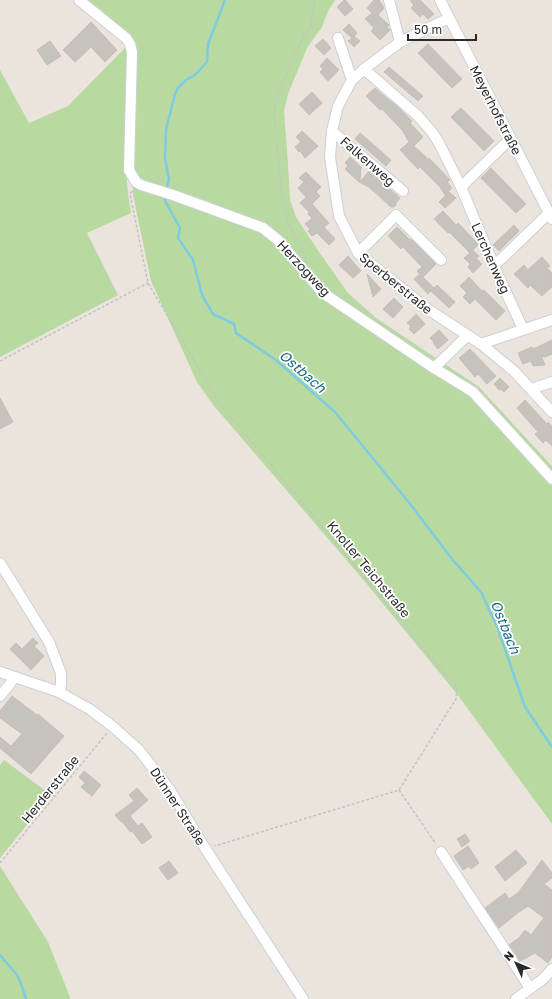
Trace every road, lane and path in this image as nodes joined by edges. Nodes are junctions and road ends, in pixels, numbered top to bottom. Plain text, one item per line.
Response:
1 (79, 0) edge
2 (316, 0) edge
3 (388, 0) edge
4 (440, 0) edge
5 (449, 18) junction
6 (338, 38) dead end
7 (400, 42) junction
8 (364, 69) junction
9 (352, 80) junction
10 (332, 131) junction
11 (510, 139) junction
12 (136, 182) junction
13 (461, 187) junction
14 (403, 191) dead end
15 (551, 216) edge
16 (358, 253) junction
17 (441, 260) dead end
18 (309, 262) dead end
19 (494, 266) junction
20 (148, 282) junction
21 (552, 320) edge
22 (523, 329) junction
23 (468, 335) junction
24 (481, 344) junction
25 (0, 361) edge
26 (434, 368) junction
27 (552, 382) edge
28 (531, 389) junction
29 (552, 412) edge
30 (552, 479) edge
31 (0, 563) edge
32 (0, 672) edge
33 (14, 677) junction
34 (59, 692) junction
35 (0, 696) edge
36 (112, 726) junction
37 (399, 790) junction
38 (205, 848) junction
39 (441, 852) joint
40 (0, 863) edge
41 (552, 969) edge
42 (530, 988) junction
43 (303, 999) edge
44 (516, 999) edge

1 - 12 street
2 - 18 path
3 - 7 street
4 - 5 street, Meyerhofstraße
5 - 7 street, Sperberstraße
5 - 11 street, Meyerhofstraße
6 - 9 street
7 - 8 street, Sperberstraße
8 - 9 street, Sperberstraße
8 - 13 street, Lerchenweg
9 - 10 street, Sperberstraße
10 - 14 street, Falkenweg
10 - 16 street, Sperberstraße
11 - 13 street
11 - 15 street, Meyerhofstraße
12 - 20 path, Knoller Teichstraße
12 - 26 street, Herzogweg
13 - 19 street, Lerchenweg
15 - 19 street
16 - 17 street
16 - 23 street, Sperberstraße
19 - 22 street, Lerchenweg
20 - 25 path
20 - 37 path, Knoller Teichstraße
21 - 22 street
22 - 24 street
23 - 24 street, Sperberstraße
23 - 26 street
24 - 28 street, Sperberstraße
26 - 30 street, Herzogweg
27 - 28 street
28 - 29 street, Sperberstraße
31 - 34 street
32 - 33 street, Dünner Straße
33 - 34 street, Dünner Straße
33 - 35 street
34 - 36 street, Dünner Straße
36 - 38 street, Dünner Straße
36 - 40 path, Herderstraße
37 - 38 path
37 - 39 path
38 - 43 street, Dünner Straße
39 - 42 street
41 - 42 street
42 - 44 street

